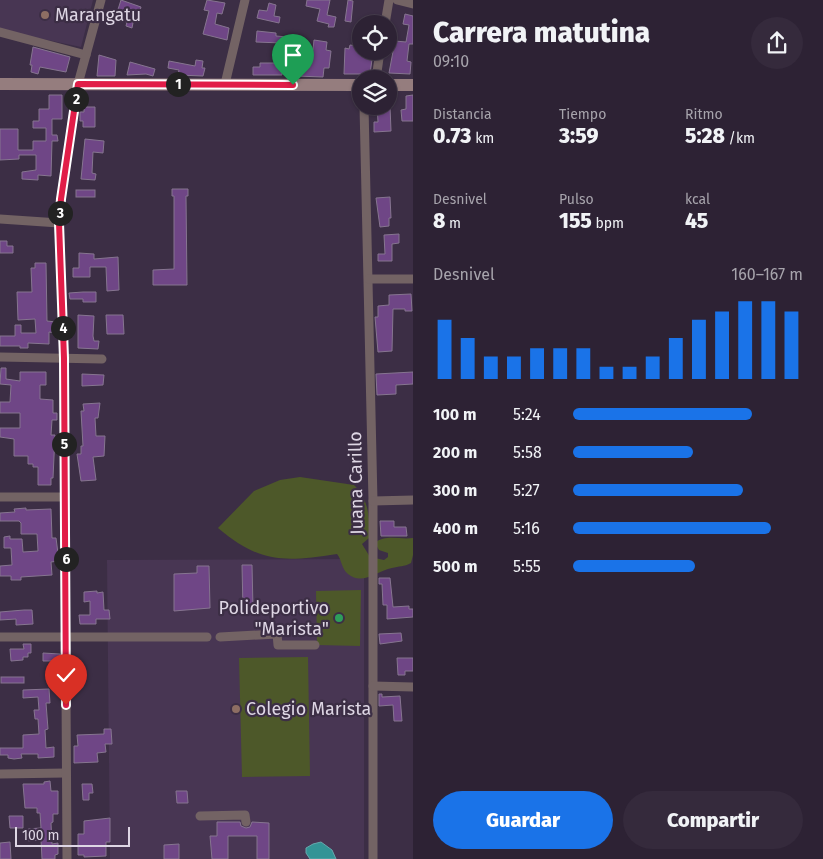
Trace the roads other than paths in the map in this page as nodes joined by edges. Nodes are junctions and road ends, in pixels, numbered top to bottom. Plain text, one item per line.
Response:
1 (101, 0) edge
2 (245, 0) edge
3 (389, 0) edge
4 (397, 0) edge
5 (413, 4) edge
6 (386, 15) edge
7 (0, 32) edge
8 (86, 55) junction
9 (0, 84) edge
10 (78, 84) junction
11 (225, 84) junction
12 (352, 85) edge
13 (397, 85) edge
14 (413, 85) edge
15 (364, 115) edge
16 (0, 219) edge
17 (59, 223) junction
18 (369, 279) junction
19 (413, 279) edge
20 (0, 357) edge
21 (64, 358) junction
22 (102, 359) dead end
23 (0, 497) edge
24 (65, 497) junction
25 (373, 500) junction
26 (413, 500) edge
27 (0, 637) edge
28 (67, 637) junction
29 (207, 637) dead end
30 (220, 637) dead end
31 (315, 645) dead end
32 (373, 686) junction
33 (413, 687) edge
34 (66, 773) junction
35 (0, 774) edge
36 (200, 816) dead end
37 (246, 822) dead end
38 (67, 859) edge
39 (373, 859) edge

1 - 8 street
2 - 11 street
3 - 6 street
4 - 5 street
7 - 8 street
8 - 10 street
9 - 10 street
10 - 11 street
10 - 17 street
11 - 12 street
13 - 14 street
15 - 18 street, Juana Carillo
16 - 17 street
17 - 21 street
18 - 19 street
18 - 25 street, Juana Carillo
20 - 21 street
21 - 22 street
21 - 24 street
23 - 24 street
24 - 28 street
25 - 26 street
25 - 32 street, Juana Carillo
27 - 28 street
28 - 29 street
28 - 34 street
30 - 31 street
32 - 33 street
32 - 39 street, Juana Carillo
34 - 35 street
34 - 38 street
36 - 37 street

